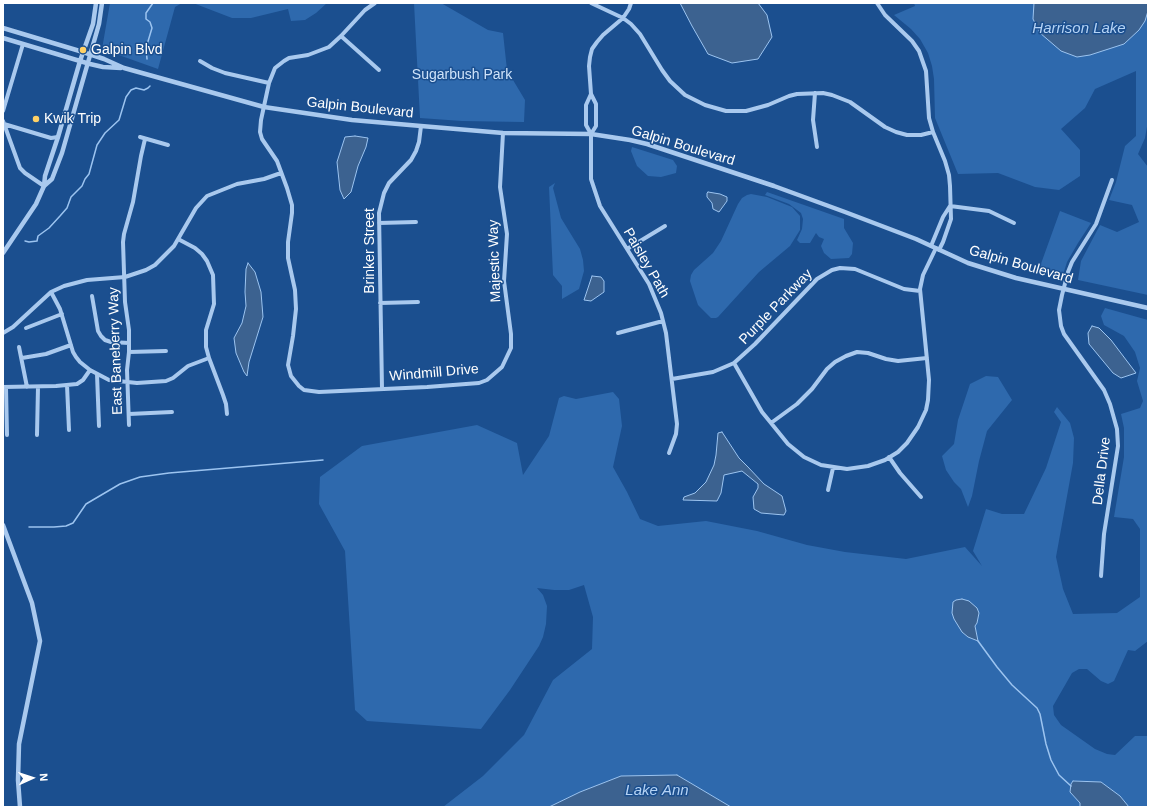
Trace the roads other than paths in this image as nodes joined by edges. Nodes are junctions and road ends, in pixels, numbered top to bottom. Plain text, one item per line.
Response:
1 (96, 3) edge
2 (102, 3) edge
3 (375, 3) edge
4 (591, 3) edge
5 (631, 3) edge
6 (877, 3) edge
7 (623, 18) junction
8 (3, 28) edge
9 (342, 36) junction
10 (3, 38) edge
11 (23, 44) junction
12 (83, 52) junction
13 (91, 55) junction
14 (80, 61) junction
15 (200, 61) dead end
16 (88, 64) junction
17 (124, 68) junction
18 (379, 70) dead end
19 (269, 83) junction
20 (815, 93) junction
21 (591, 94) junction
22 (264, 107) junction
23 (3, 111) edge
24 (3, 122) edge
25 (421, 126) junction
26 (933, 132) junction
27 (503, 133) junction
28 (591, 134) junction
29 (58, 137) junction
30 (140, 137) dead end
31 (145, 139) junction
32 (168, 145) dead end
33 (817, 147) dead end
34 (281, 173) junction
35 (1112, 180) dead end
36 (44, 186) junction
37 (950, 206) junction
38 (416, 222) dead end
39 (379, 223) junction
40 (1014, 223) dead end
41 (665, 226) dead end
42 (178, 239) junction
43 (935, 248) junction
44 (627, 249) junction
45 (3, 253) edge
46 (124, 277) junction
47 (1063, 290) junction
48 (920, 291) junction
49 (51, 292) junction
50 (92, 296) dead end
51 (418, 302) dead end
52 (380, 303) junction
53 (1148, 308) edge
54 (62, 314) junction
55 (663, 321) junction
56 (26, 328) dead end
57 (3, 333) edge
58 (618, 333) dead end
59 (129, 343) junction
60 (71, 345) junction
61 (19, 347) dead end
62 (166, 351) dead end
63 (129, 352) junction
64 (22, 358) junction
65 (209, 358) junction
66 (927, 358) junction
67 (734, 363) junction
68 (90, 370) junction
69 (97, 374) junction
70 (672, 379) junction
71 (487, 380) joint
72 (127, 382) junction
73 (67, 385) junction
74 (27, 387) junction
75 (38, 387) junction
76 (5, 388) edge
77 (382, 388) junction
78 (172, 412) dead end
79 (129, 414) junction
80 (227, 414) dead end
81 (770, 423) junction
82 (130, 425) dead end
83 (99, 426) dead end
84 (69, 430) dead end
85 (7, 435) dead end
86 (37, 435) dead end
87 (670, 453) dead end
88 (890, 457) junction
89 (833, 468) junction
90 (828, 490) dead end
91 (921, 497) dead end
92 (3, 525) edge
93 (1101, 576) dead end
94 (20, 807) edge

1 - 12 street
2 - 13 street
3 - 9 street, Windmill Drive
4 - 7 street
5 - 7 street
6 - 26 street
7 - 20 street
7 - 21 street
8 - 12 street, Galpin Boulevard
9 - 18 street
9 - 19 street, Windmill Drive
10 - 11 street, Galpin Boulevard
11 - 14 street, Galpin Boulevard
11 - 23 street
12 - 13 street, Galpin Boulevard
12 - 14 street
13 - 16 street
13 - 17 street, Galpin Boulevard
14 - 16 street, Galpin Boulevard
14 - 29 street
15 - 19 street
16 - 17 street, Galpin Boulevard
16 - 36 street
17 - 22 street, Galpin Boulevard
19 - 22 street, Windmill Drive
20 - 26 street
20 - 33 street
21 - 28 street
21 - 28 street
22 - 25 street, Galpin Boulevard
22 - 34 street, Windmill Drive
24 - 29 street
24 - 36 street
25 - 27 street, Galpin Boulevard
25 - 39 street, Brinker Street
26 - 37 street
27 - 28 street, Galpin Boulevard
27 - 71 street, Majestic Way
28 - 43 street, Galpin Boulevard
28 - 44 street, Paisley Path
29 - 36 street
30 - 31 street
31 - 32 street
31 - 46 street, East Baneberry Way
34 - 42 street
34 - 77 street, Windmill Drive
35 - 47 street, Della Drive
36 - 45 street
37 - 40 street
37 - 43 street
37 - 43 street
38 - 39 street
39 - 52 street, Brinker Street
41 - 44 street
42 - 46 street
42 - 65 street
43 - 47 street, Galpin Boulevard
43 - 48 street
44 - 55 street, Paisley Path
46 - 49 street
46 - 59 street, East Baneberry Way
47 - 53 street, Galpin Boulevard
47 - 93 street, Della Drive
48 - 66 street
48 - 67 street, Purple Parkway
49 - 54 street
49 - 57 street
50 - 59 street
51 - 52 street
52 - 77 street, Brinker Street
54 - 56 street
54 - 60 street
55 - 58 street
55 - 70 street, Paisley Path
59 - 63 street, East Baneberry Way
60 - 64 street
60 - 68 street
61 - 64 street
62 - 63 street
63 - 72 street, East Baneberry Way
64 - 74 street
65 - 72 street
65 - 80 street
66 - 81 street
66 - 88 street
67 - 70 street, Purple Parkway
67 - 81 street
68 - 69 street
68 - 73 street
69 - 72 street
69 - 83 street
70 - 87 street, Paisley Path
71 - 77 street, Windmill Drive
72 - 79 street, East Baneberry Way
73 - 75 street
73 - 84 street
74 - 75 street
74 - 76 street
75 - 86 street
76 - 85 street
78 - 79 street
79 - 82 street, East Baneberry Way
81 - 89 street
88 - 89 street
88 - 91 street
89 - 90 street
92 - 94 street

